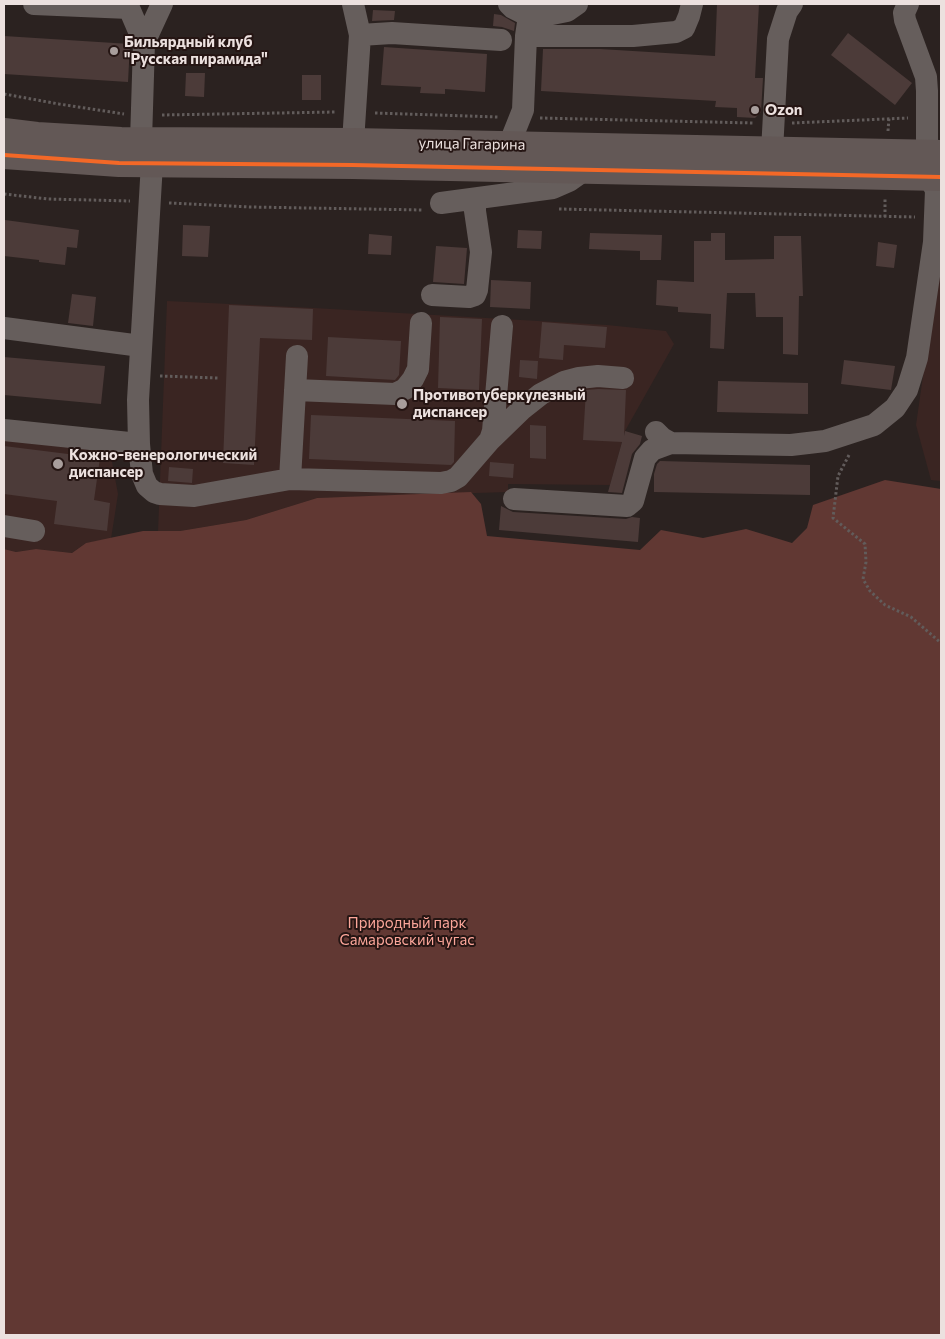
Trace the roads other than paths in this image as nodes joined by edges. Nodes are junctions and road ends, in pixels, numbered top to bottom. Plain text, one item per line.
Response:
1 (34, 4) edge
2 (162, 4) edge
3 (352, 4) edge
4 (509, 4) edge
5 (577, 4) edge
6 (692, 4) edge
7 (775, 4) edge
8 (792, 4) edge
9 (889, 4) edge
10 (129, 6) edge
11 (904, 9) edge
12 (527, 26) junction
13 (360, 35) junction
14 (778, 39) junction
15 (501, 40) dead end
16 (144, 43) junction
17 (523, 115) junction
18 (4, 132) edge
19 (147, 140) junction
20 (509, 145) junction
21 (772, 151) junction
22 (353, 153) junction
23 (4, 155) edge
24 (541, 157) junction
25 (933, 165) edge
26 (586, 169) junction
27 (475, 199) junction
28 (442, 204) dead end
29 (938, 235) edge
30 (432, 295) dead end
31 (421, 323) dead end
32 (502, 326) dead end
33 (4, 328) edge
34 (141, 346) junction
35 (297, 356) dead end
36 (623, 378) dead end
37 (295, 390) junction
38 (4, 430) edge
39 (490, 440) junction
40 (139, 444) junction
41 (290, 478) junction
42 (514, 499) dead end
43 (4, 526) edge
44 (34, 531) dead end

1 - 10 lane
2 - 16 lane
3 - 13 lane
4 - 12 lane
5 - 12 lane
6 - 12 lane
7 - 14 lane
8 - 14 lane
9 - 11 lane
10 - 16 lane
11 - 25 lane
12 - 17 lane
13 - 15 lane
13 - 22 lane
14 - 21 lane
16 - 19 lane
17 - 20 lane
17 - 24 lane
18 - 19 main road, улица Гагарина
19 - 22 main road, улица Гагарина
19 - 23 main road, улица Гагарина
19 - 34 lane
20 - 22 main road, улица Гагарина
20 - 24 main road, улица Гагарина
21 - 24 main road, улица Гагарина
21 - 25 main road, улица Гагарина
22 - 24 main road, улица Гагарина
24 - 26 main road, улица Гагарина
25 - 26 main road, улица Гагарина
25 - 29 lane
26 - 27 lane
27 - 28 lane
27 - 30 lane
29 - 42 lane
31 - 37 lane
32 - 39 lane
33 - 34 lane
34 - 40 lane
35 - 37 lane
36 - 39 lane
37 - 41 lane
38 - 40 lane
39 - 41 lane
40 - 41 lane
43 - 44 lane

